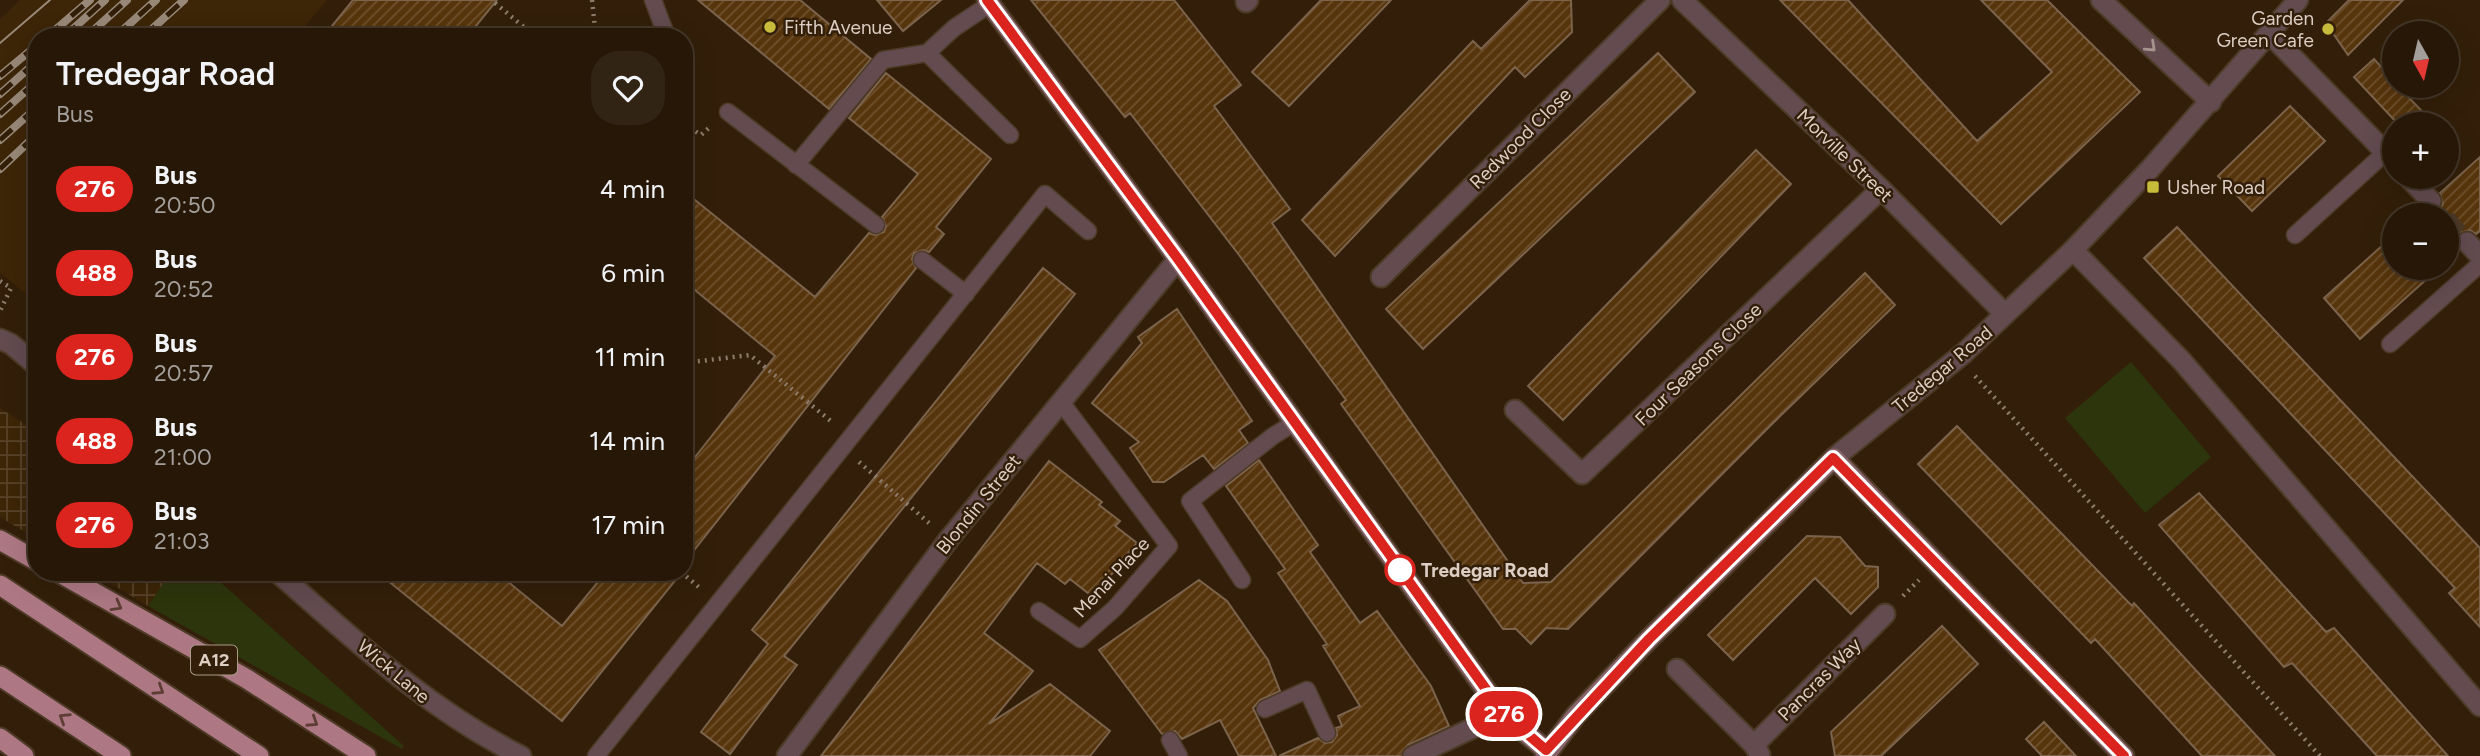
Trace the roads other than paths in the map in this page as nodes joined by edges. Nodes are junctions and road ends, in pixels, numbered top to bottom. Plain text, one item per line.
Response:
1 (653, 0) edge
2 (1660, 0) edge
3 (1682, 0) edge
4 (2101, 0) edge
5 (2298, 0) edge
6 (988, 2) edge
7 (664, 28) edge
8 (2270, 34) junction
9 (927, 52) junction
10 (2211, 102) junction
11 (727, 112) dead end
12 (1010, 135) dead end
13 (2382, 149) edge
14 (796, 164) junction
15 (2382, 164) edge
16 (1881, 189) junction
17 (2420, 189) edge
18 (2431, 201) dead end
19 (876, 225) dead end
20 (1088, 231) dead end
21 (2295, 235) dead end
22 (2073, 250) junction
23 (1178, 259) junction
24 (922, 260) dead end
25 (2480, 264) edge
26 (1381, 277) dead end
27 (966, 294) junction
28 (2005, 314) junction
29 (0, 339) edge
30 (2389, 344) dead end
31 (28, 358) edge
32 (1061, 402) junction
33 (1515, 410) dead end
34 (1294, 423) junction
35 (1833, 458) junction
36 (0, 540) edge
37 (28, 556) edge
38 (1242, 580) dead end
39 (74, 581) edge
40 (290, 581) edge
41 (0, 585) edge
42 (1039, 611) dead end
43 (1885, 614) dead end
44 (1677, 669) dead end
45 (0, 676) edge
46 (2480, 706) edge
47 (1265, 709) dead end
48 (1503, 713) junction
49 (1327, 733) dead end
50 (0, 737) edge
51 (1170, 740) dead end
52 (1757, 750) edge
53 (1546, 753) edge
54 (24, 756) edge
55 (121, 756) edge
56 (258, 756) edge
57 (366, 756) edge
58 (521, 756) edge
59 (596, 756) edge
60 (787, 756) edge
61 (1179, 756) edge
62 (1413, 756) edge
63 (2124, 756) edge

1 - 7 lane
2 - 26 street, Redwood Close
3 - 16 street, Morville Street
4 -> 10 street
5 - 8 street, Tredegar Road
6 - 9 lane
6 - 23 main road
8 - 10 street, Tredegar Road
8 - 13 street
9 - 12 lane
9 - 14 lane
10 - 22 street, Tredegar Road
11 - 14 lane
14 - 19 lane
15 - 21 lane
16 - 28 street, Morville Street
16 - 33 street, Four Seasons Close
17 - 18 street
20 - 27 lane
22 - 28 street, Tredegar Road
22 - 46 street
23 - 32 street, Blondin Street
23 - 34 main road
24 - 27 lane
25 - 30 lane
27 - 59 lane
28 - 35 street, Tredegar Road
29 - 31 street
32 - 42 lane, Menai Place
32 - 60 street, Blondin Street
34 - 38 lane
34 - 48 main road
35 - 53 main road, Tredegar Road
35 - 63 main road
36 - 37 highway
39 -> 57 highway, A12
40 - 58 street, Wick Lane
41 -> 56 highway
43 - 52 street, Pancras Way
44 - 52 street, Pancras Way
55 -> 45 highway
47 - 49 lane
48 - 53 main road
48 - 62 street
50 - 54 highway
51 - 61 lane

